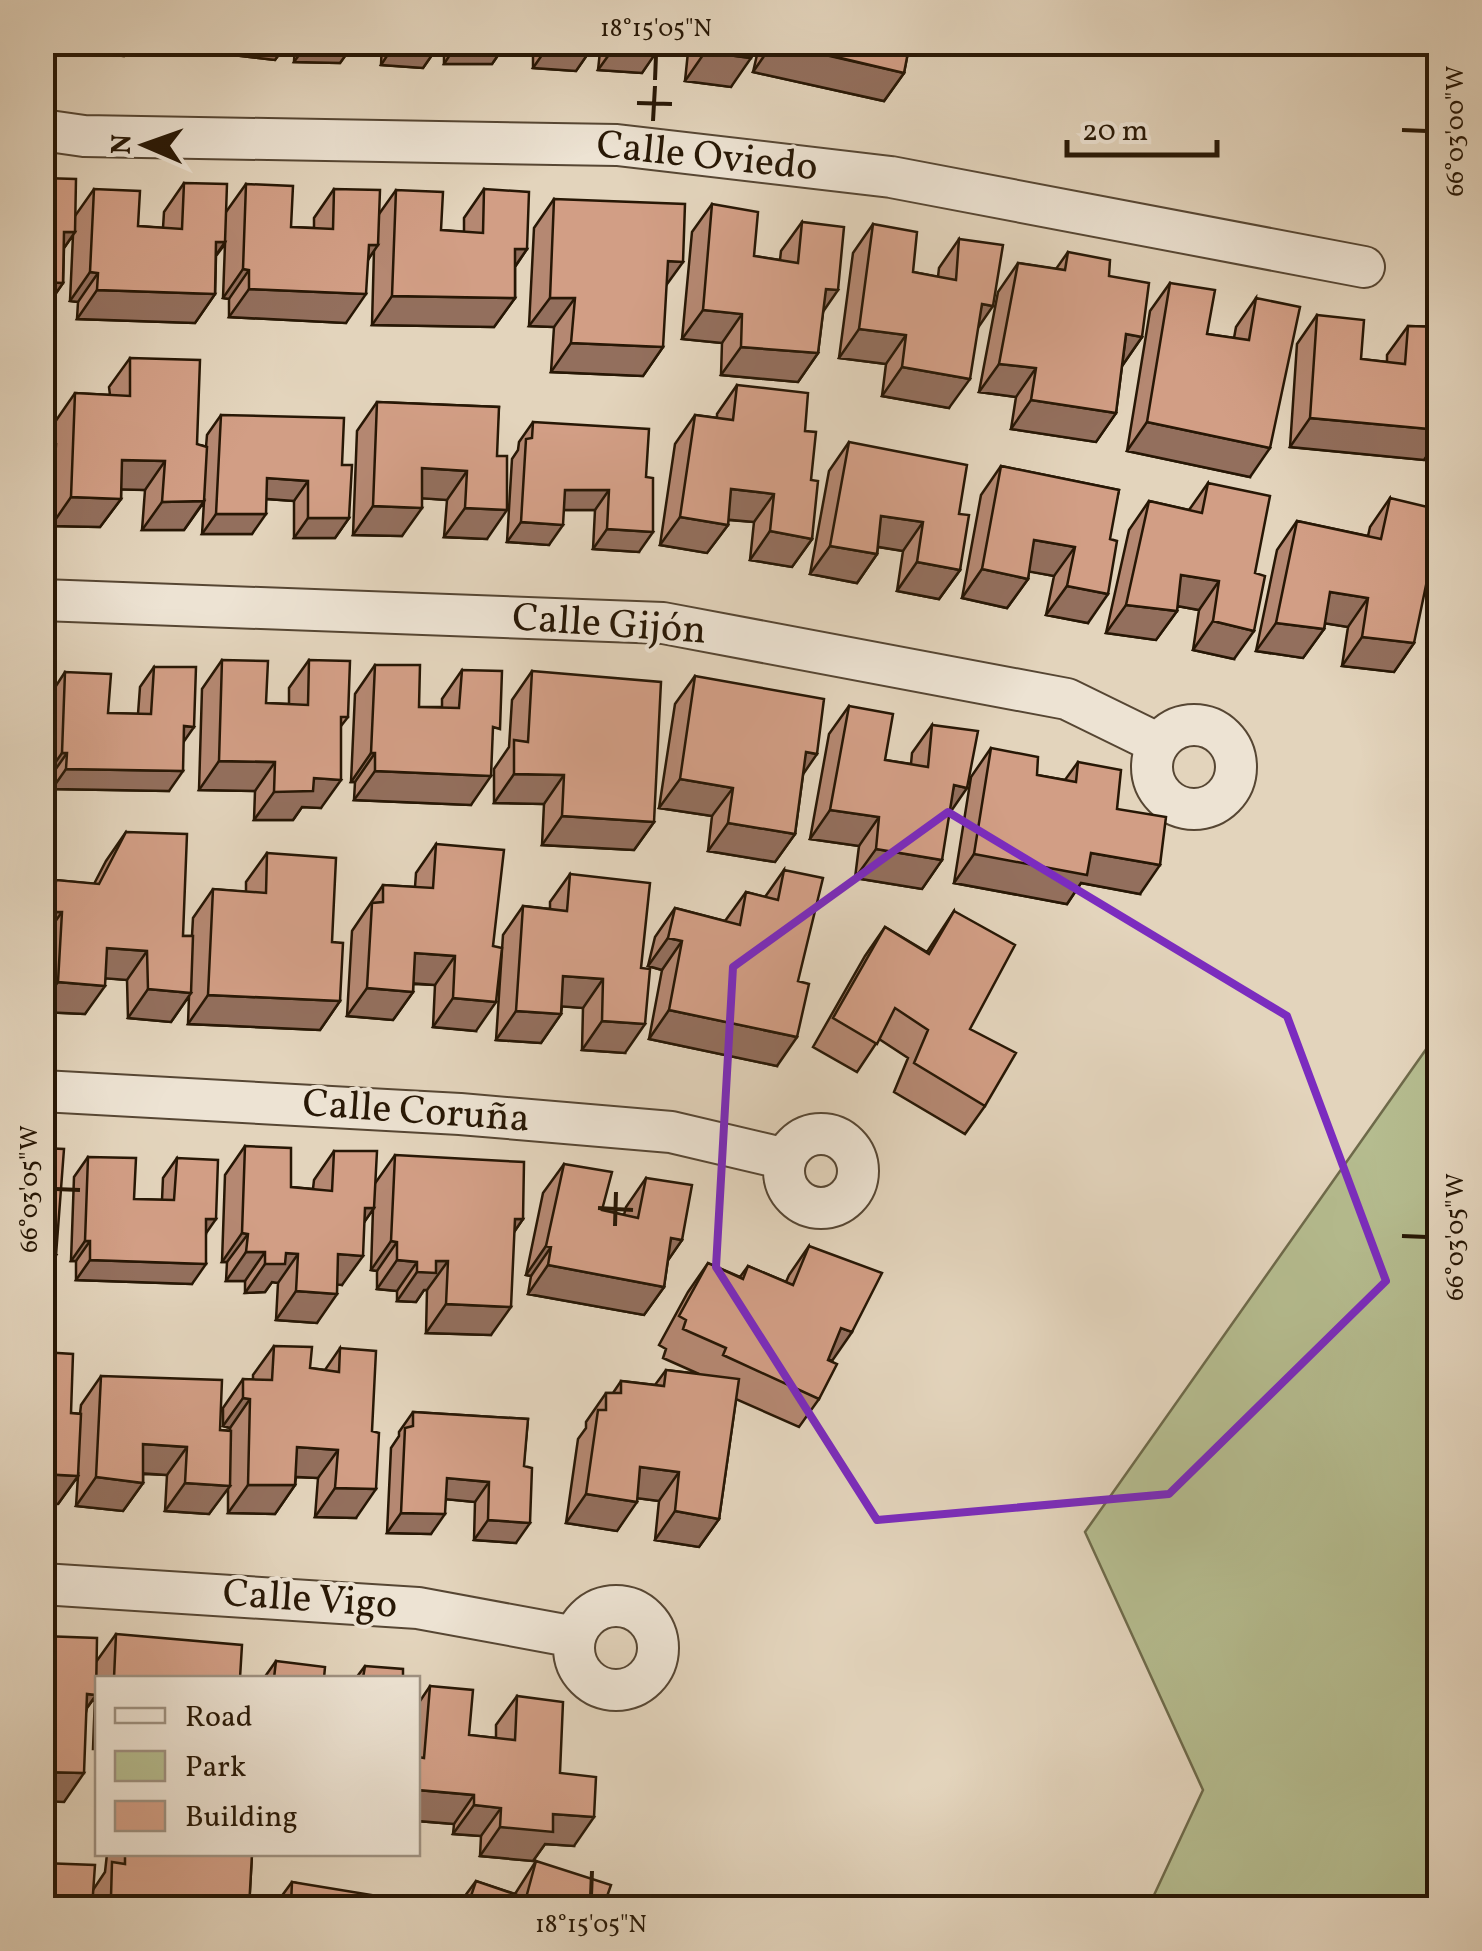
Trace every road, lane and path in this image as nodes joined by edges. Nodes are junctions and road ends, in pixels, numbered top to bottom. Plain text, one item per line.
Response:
1 (42, 130) edge
2 (1364, 267) dead end
3 (42, 600) edge
4 (1159, 744) dead end
5 (42, 1091) edge
6 (786, 1159) dead end
7 (42, 1584) edge
8 (574, 1637) dead end

1 - 2 street, Calle Oviedo
3 - 4 street, Calle Gijón
5 - 6 street, Calle Coruña
7 - 8 street, Calle Vigo

